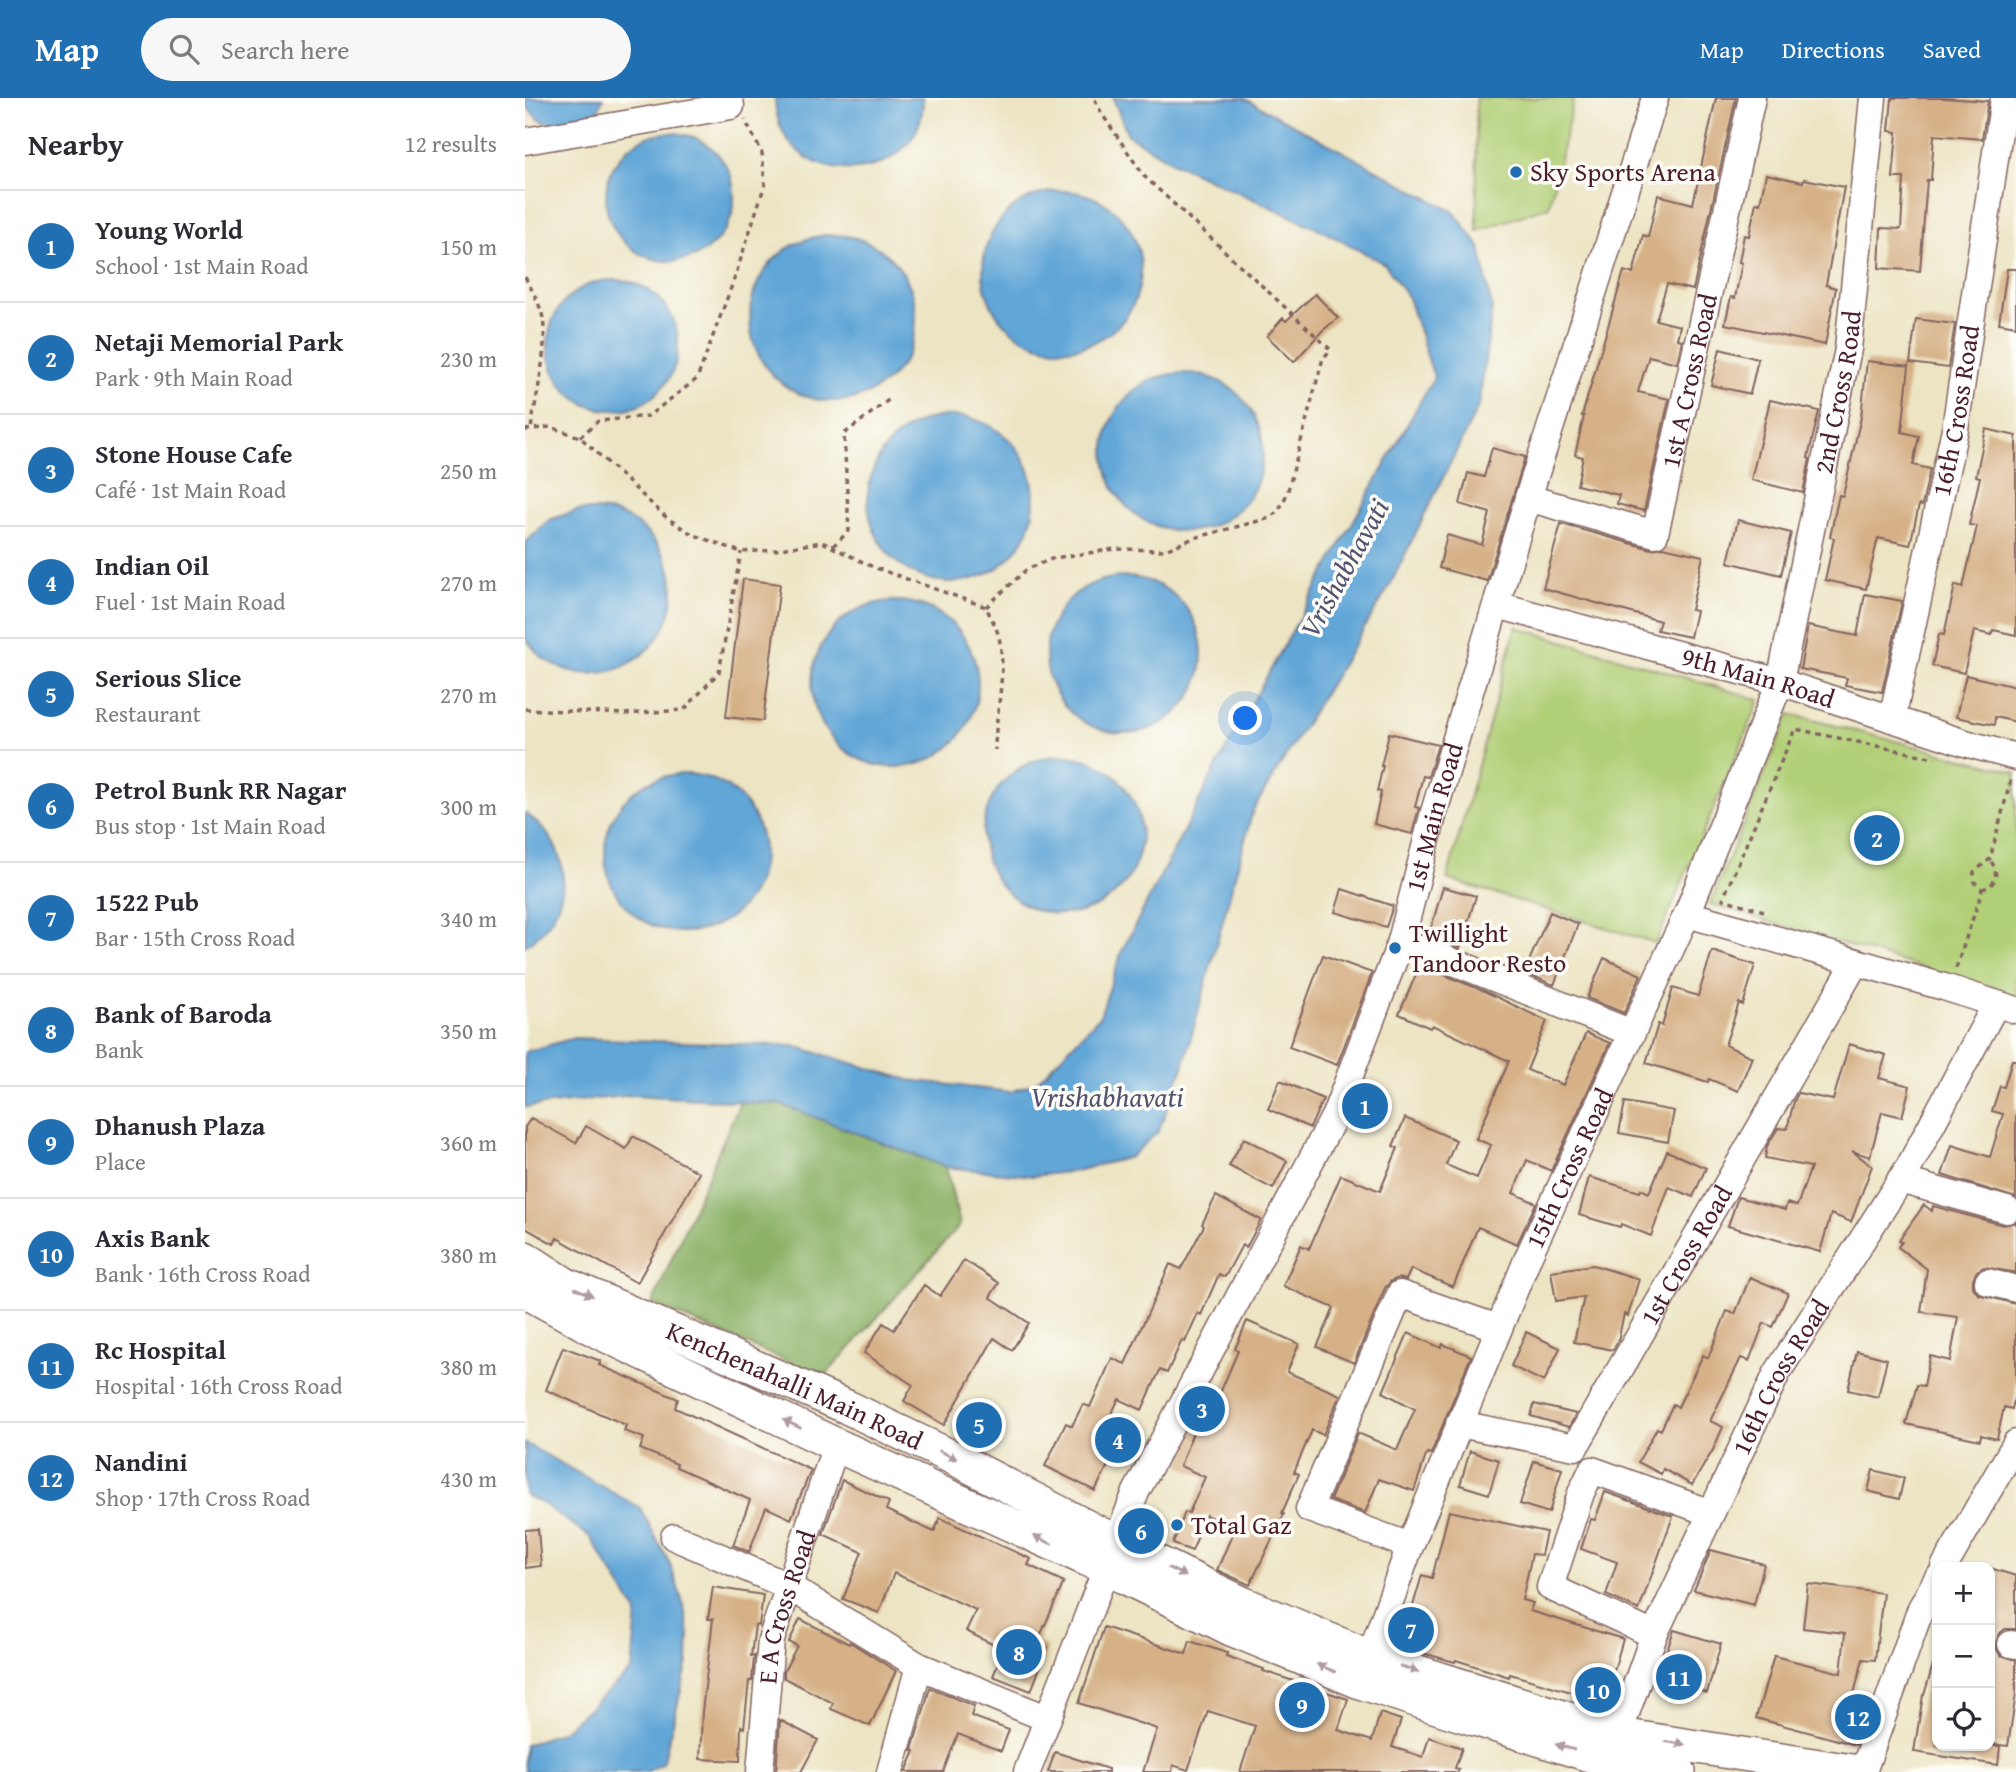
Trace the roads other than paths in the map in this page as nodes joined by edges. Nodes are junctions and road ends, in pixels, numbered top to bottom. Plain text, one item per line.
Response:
1 (1655, 98) edge
2 (1752, 98) edge
3 (1873, 98) edge
4 (2004, 98) edge
5 (736, 105) edge
6 (525, 141) edge
7 (1528, 498) junction
8 (1497, 605) junction
9 (1780, 682) junction
10 (1892, 719) junction
11 (2016, 757) edge
12 (1687, 914) junction
13 (1401, 941) junction
14 (1856, 962) junction
15 (2006, 1007) edge
16 (1632, 1033) junction
17 (1900, 1180) junction
18 (2007, 1210) dead end
19 (525, 1258) edge
20 (1988, 1282) dead end
21 (2016, 1289) edge
22 (525, 1291) edge
23 (1499, 1328) junction
24 (1459, 1424) junction
25 (2016, 1443) edge
26 (836, 1445) junction
27 (1711, 1513) junction
28 (674, 1537) dead end
29 (1410, 1546) junction
30 (1111, 1555) junction
31 (1947, 1562) edge
32 (788, 1586) junction
33 (1932, 1588) edge
34 (1654, 1635) junction
35 (1370, 1657) junction
36 (919, 1666) junction
37 (1046, 1718) junction
38 (1613, 1756) edge
39 (760, 1772) edge
40 (890, 1772) edge
41 (1027, 1772) edge
42 (1679, 1772) edge
43 (1860, 1772) edge

1 - 7 street, 1st Main Road
2 - 7 street, 1st A Cross Road
3 - 9 street, 2nd Cross Road
4 - 10 street, 16th Cross Road
5 - 6 street
7 - 8 street, 1st Main Road
8 - 9 street, 9th Main Road
8 - 13 street, 1st Main Road
9 - 10 street, 9th Main Road
9 - 12 street, 15th Cross Road
10 - 11 street, 9th Main Road
12 - 14 street
12 - 16 street, 15th Cross Road
13 - 16 street
13 - 30 street, 1st Main Road
14 - 15 street
14 - 24 street, 1st Cross Road
15 - 17 street, 16th Cross Road
16 - 23 street, 15th Cross Road
17 - 18 street
17 - 27 street, 16th Cross Road
19 -> 30 main road, Kenchenahalli Main Road
20 - 21 street
26 -> 22 main road, Kenchenahalli Main Road
23 - 24 street, 15th Cross Road
23 - 29 street
24 - 29 street, 15th Cross Road
25 - 31 street
30 -> 26 main road, Kenchenahalli Main Road
26 - 32 street, E A Cross Road
27 - 34 street, 16th Cross Road
27 - 34 street
28 - 32 street
29 - 35 street, 15th Cross Road
30 -> 35 main road, Kenchenahalli Main Road
30 - 37 street, 1st Main Road
38 -> 30 main road, Kenchenahalli Main Road
32 - 36 street
32 - 39 street, E A Cross Road
33 - 43 street
34 - 38 street, 16th Cross Road
35 -> 38 main road, Kenchenahalli Main Road
36 - 37 street
36 - 40 street
37 - 41 street, 1st Main Road
38 - 42 main road, Kenchenahalli Main Road
38 -> 43 main road, Kenchenahalli Main Road

